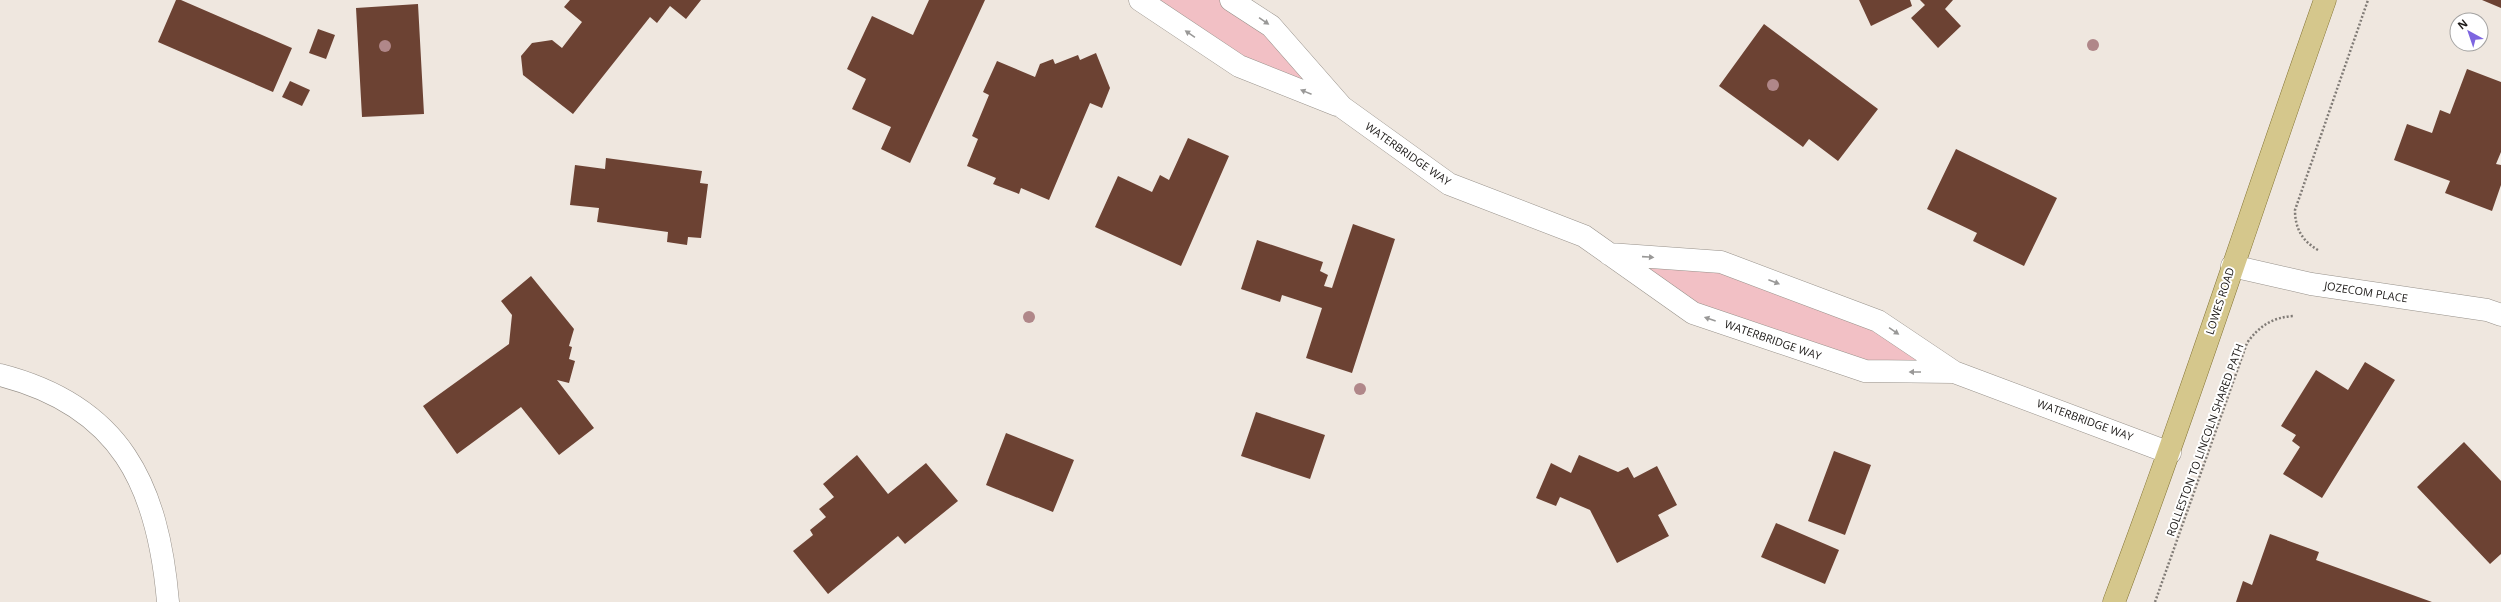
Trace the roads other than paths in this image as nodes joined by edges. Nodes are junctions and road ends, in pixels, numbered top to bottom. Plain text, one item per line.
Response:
1 (1140, 0) edge
2 (1231, 0) edge
3 (2325, 0) edge
4 (1342, 107) junction
5 (1609, 254) junction
6 (2232, 266) junction
7 (2501, 315) edge
8 (1954, 372) junction
9 (0, 375) edge
10 (2170, 452) junction
11 (168, 602) edge
12 (2114, 602) edge

4 -> 1 street, WATERBRIDGE WAY
2 -> 4 street, WATERBRIDGE WAY
3 - 6 main road, LOWES ROAD
4 - 5 street, WATERBRIDGE WAY
5 -> 8 street, WATERBRIDGE WAY
8 -> 5 street, WATERBRIDGE WAY
6 - 7 street, JOZECOM PLACE
6 - 10 main road, LOWES ROAD
8 - 10 street, WATERBRIDGE WAY
9 - 11 street
10 - 12 main road, LOWES ROAD

